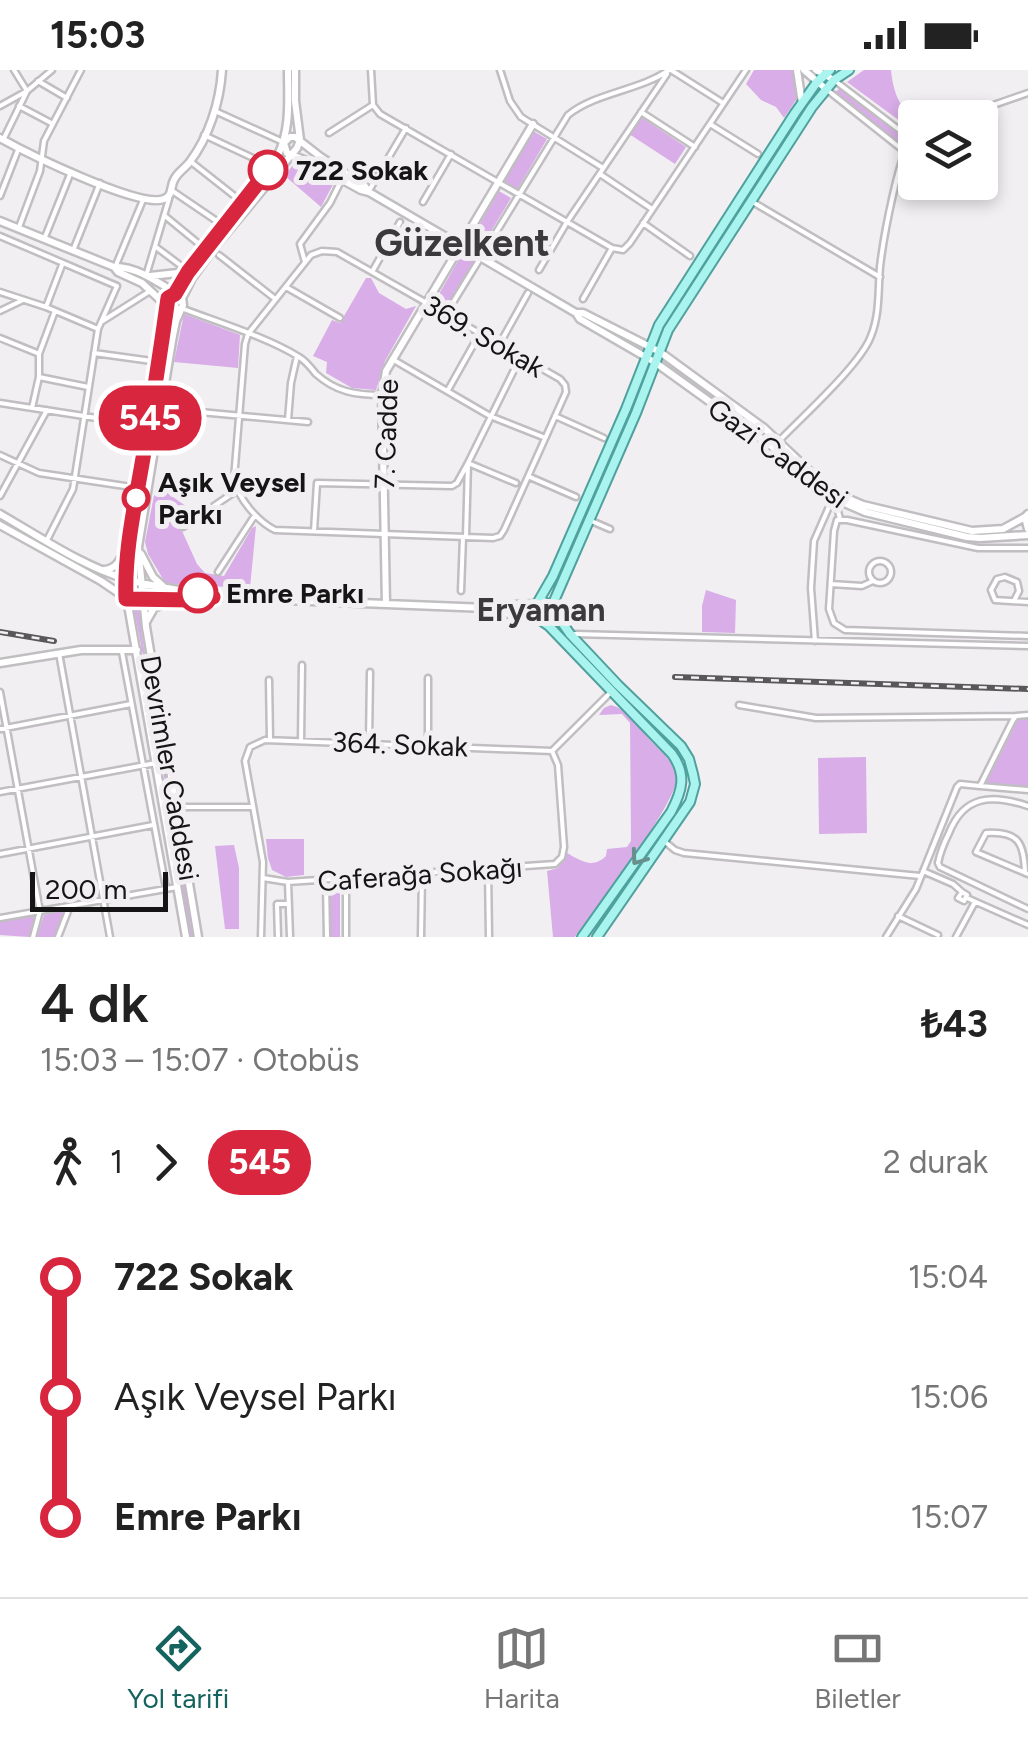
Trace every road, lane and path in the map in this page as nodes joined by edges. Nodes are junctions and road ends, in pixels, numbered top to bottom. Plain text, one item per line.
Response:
1 (14, 70) edge
2 (52, 70) edge
3 (70, 70) edge
4 (222, 70) edge
5 (292, 70) edge
6 (372, 70) edge
7 (500, 70) edge
8 (670, 70) edge
9 (746, 70) edge
10 (801, 70) edge
11 (849, 70) edge
12 (824, 71) edge
13 (80, 72) edge
14 (834, 80) junction
15 (38, 82) junction
16 (817, 82) junction
17 (826, 89) junction
18 (27, 90) junction
19 (1028, 94) edge
20 (67, 98) junction
21 (724, 103) junction
22 (802, 103) junction
23 (1, 104) edge
24 (998, 104) edge
25 (373, 105) junction
26 (19, 106) junction
27 (215, 111) junction
28 (642, 112) junction
29 (53, 124) junction
30 (533, 124) junction
31 (710, 124) junction
32 (898, 125) edge
33 (406, 128) junction
34 (330, 133) dead end
35 (204, 135) junction
36 (553, 136) junction
37 (1, 139) edge
38 (300, 140) junction
39 (284, 143) junction
40 (694, 146) junction
41 (898, 146) edge
42 (19, 148) junction
43 (294, 154) junction
44 (451, 154) junction
45 (758, 154) dead end
46 (41, 160) junction
47 (190, 162) junction
48 (270, 166) junction
49 (602, 171) junction
50 (71, 172) junction
51 (898, 180) edge
52 (499, 182) junction
53 (100, 183) junction
54 (339, 185) dead end
55 (170, 192) junction
56 (368, 192) junction
57 (519, 194) junction
58 (0, 196) edge
59 (238, 198) dead end
60 (144, 200) junction
61 (751, 201) junction
62 (424, 202) dead end
63 (652, 210) junction
64 (165, 216) junction
65 (0, 221) edge
66 (400, 222) dead end
67 (567, 222) junction
68 (643, 223) junction
69 (224, 226) junction
70 (18, 228) junction
71 (0, 236) edge
72 (44, 239) junction
73 (461, 245) junction
74 (156, 247) junction
75 (612, 248) junction
76 (73, 250) junction
77 (206, 250) junction
78 (218, 255) dead end
79 (690, 256) dead end
80 (481, 257) junction
81 (305, 262) junction
82 (63, 263) junction
83 (115, 267) junction
84 (539, 270) dead end
85 (188, 272) junction
86 (372, 272) junction
87 (146, 276) junction
88 (880, 278) junction
89 (286, 287) junction
90 (150, 290) junction
91 (0, 292) edge
92 (528, 293) dead end
93 (179, 296) junction
94 (584, 299) dead end
95 (24, 300) junction
96 (276, 300) junction
97 (426, 303) junction
98 (167, 305) junction
99 (46, 308) junction
100 (181, 308) junction
101 (0, 310) edge
102 (55, 311) junction
103 (576, 313) junction
104 (446, 314) junction
105 (340, 318) dead end
106 (101, 322) junction
107 (98, 329) junction
108 (480, 333) junction
109 (248, 334) junction
110 (0, 338) edge
111 (500, 344) junction
112 (650, 348) junction
113 (94, 352) junction
114 (660, 352) junction
115 (39, 354) junction
116 (297, 356) junction
117 (521, 356) junction
118 (646, 358) junction
119 (392, 359) junction
120 (160, 362) junction
121 (656, 363) junction
122 (39, 377) junction
123 (89, 387) junction
124 (447, 391) junction
125 (382, 395) junction
126 (0, 403) edge
127 (32, 408) junction
128 (168, 409) dead end
129 (47, 410) junction
130 (84, 416) junction
131 (239, 416) junction
132 (490, 416) junction
133 (555, 416) junction
134 (288, 420) junction
135 (308, 422) dead end
136 (149, 426) junction
137 (764, 428) junction
138 (758, 436) junction
139 (546, 438) junction
140 (604, 438) dead end
141 (779, 441) junction
142 (0, 455) edge
143 (468, 463) junction
144 (17, 464) junction
145 (528, 476) junction
146 (74, 478) junction
147 (516, 483) dead end
148 (383, 485) junction
149 (138, 488) junction
150 (236, 490) junction
151 (0, 496) edge
152 (576, 498) dead end
153 (838, 499) junction
154 (0, 514) edge
155 (255, 515) junction
156 (1026, 515) edge
157 (589, 520) junction
158 (840, 520) junction
159 (0, 525) edge
160 (183, 526) dead end
161 (610, 529) dead end
162 (314, 531) junction
163 (1028, 532) edge
164 (384, 534) junction
165 (464, 537) junction
166 (129, 538) junction
167 (47, 540) junction
168 (138, 547) junction
169 (1028, 548) edge
170 (103, 570) junction
171 (218, 572) dead end
172 (125, 579) junction
173 (872, 581) junction
174 (142, 583) junction
175 (830, 584) junction
176 (166, 589) junction
177 (461, 591) dead end
178 (213, 597) junction
179 (126, 599) junction
180 (143, 599) junction
181 (176, 600) junction
182 (1014, 601) junction
183 (1028, 602) edge
184 (537, 603) junction
185 (386, 604) junction
186 (487, 608) junction
187 (551, 608) junction
188 (539, 619) junction
189 (145, 623) junction
190 (570, 634) junction
191 (1028, 636) edge
192 (816, 641) junction
193 (1028, 646) edge
194 (122, 650) junction
195 (137, 650) junction
196 (58, 653) junction
197 (0, 663) edge
198 (302, 665) dead end
199 (370, 672) dead end
200 (428, 678) dead end
201 (269, 680) dead end
202 (614, 688) junction
203 (0, 692) edge
204 (131, 704) junction
205 (739, 705) dead end
206 (1028, 715) edge
207 (70, 716) junction
208 (1016, 716) junction
209 (3, 729) edge
210 (270, 740) junction
211 (301, 741) junction
212 (369, 743) junction
213 (428, 745) junction
214 (552, 751) junction
215 (156, 764) junction
216 (142, 766) junction
217 (80, 777) junction
218 (980, 786) junction
219 (18, 788) junction
220 (1028, 790) edge
221 (0, 792) edge
222 (1028, 806) edge
223 (178, 807) junction
224 (253, 807) junction
225 (153, 825) junction
226 (91, 837) junction
227 (664, 841) junction
228 (28, 848) junction
229 (0, 854) edge
230 (488, 869) junction
231 (422, 874) junction
232 (922, 874) junction
233 (1026, 874) edge
234 (264, 878) junction
235 (346, 878) junction
236 (288, 882) junction
237 (326, 884) dead end
238 (178, 886) junction
239 (166, 888) junction
240 (103, 900) junction
241 (975, 902) junction
242 (289, 904) junction
243 (70, 906) junction
244 (1028, 909) edge
245 (40, 911) junction
246 (898, 916) junction
247 (0, 918) edge
248 (1028, 925) edge
249 (938, 935) edge
250 (33, 937) edge
251 (58, 937) edge
252 (110, 937) edge
253 (186, 937) edge
254 (198, 937) edge
255 (261, 937) edge
256 (278, 937) edge
257 (290, 937) edge
258 (327, 937) edge
259 (346, 937) edge
260 (421, 937) edge
261 (489, 937) edge
262 (582, 937) edge
263 (597, 937) edge
264 (886, 937) edge
265 (956, 937) edge

1 - 18 street
2 - 15 street
3 - 13 street
4 - 27 main road
5 - 38 main road
5 - 39 main road
6 - 25 street
7 - 30 street
8 - 21 street
8 - 28 street
8 - 36 street
9 - 21 street
10 - 16 main road
10 - 22 main road
11 - 14 main road
12 - 14 main road
12 - 16 main road
13 - 20 street
14 - 17 main road
14 - 32 street
15 - 18 street
15 - 20 street
16 - 17 main road
16 - 22 main road
17 - 41 street
17 - 61 main road
18 - 23 street
18 - 26 street
19 - 24 street
20 - 29 street
21 - 31 street
22 - 112 main road
25 - 33 street
25 - 34 street
26 - 29 street
26 - 37 street
27 - 35 main road
27 - 39 street
28 - 40 street
28 - 49 street
29 - 46 street
30 - 36 street
30 - 52 main road, 7. Cadde
31 - 40 street
31 - 45 street
33 - 44 street
33 - 56 street
35 - 47 main road
35 - 48 street
36 - 49 street
36 - 57 street
37 - 42 main road
38 - 39 main road
38 - 43 main road
38 - 56 main road
39 - 43 main road
39 - 48 main road
40 - 63 street
42 - 46 main road
42 - 58 street
43 - 56 main road
43 - 93 main road
44 - 52 street
44 - 62 street
46 - 50 main road
46 - 70 street
47 - 55 main road
47 - 59 street
48 - 69 main road
49 - 63 street
49 - 67 street
50 - 53 main road
50 - 72 street
51 - 88 street
52 - 57 street
52 - 73 main road, 7. Cadde
53 - 60 main road
53 - 76 street
54 - 81 street
55 - 60 main road
55 - 64 street
55 - 69 street
56 - 73 main road
57 - 67 street
57 - 80 street
60 - 83 street
61 - 88 street
61 - 114 main road
63 - 68 street
64 - 74 street
64 - 77 street
65 - 70 main road
66 - 86 street
67 - 75 street
67 - 84 street
68 - 75 street
68 - 79 street
69 - 77 main road
70 - 72 main road
71 - 82 street
72 - 76 main road
73 - 80 main road
73 - 97 main road, 7. Cadde
74 - 85 street
74 - 87 street
75 - 94 street
76 - 83 main road
77 - 85 main road
78 - 96 street
80 - 103 main road
80 - 104 street
81 - 86 street, 369. Sokak
81 - 89 street
82 - 99 street
82 - 106 street
83 - 87 main road
83 - 90 main road
85 - 87 main road
85 - 93 main road
86 - 97 street, 369. Sokak
87 - 93 main road
88 - 141 street
89 - 96 street
89 - 105 street
90 - 98 main road
90 - 106 street
91 - 95 street
92 - 111 street
93 - 98 main road
93 - 100 main road
95 - 99 street
95 - 101 street
96 - 109 street
97 - 104 street, 369. Sokak
97 - 119 main road, 7. Cadde
98 - 100 main road
98 - 120 main road, Devrimler Caddesi
99 - 102 street
100 - 109 street
100 - 168 main road, Devrimler Caddesi
102 - 107 street
102 - 115 street
103 - 112 main road, Gazi Caddesi
103 - 118 main road, Gazi Caddesi
104 - 108 street, 369. Sokak
106 - 107 street
107 - 113 street
108 - 111 street, 369. Sokak
108 - 124 street
109 - 116 street
109 - 131 street
110 - 115 street
111 - 117 street, 369. Sokak
112 - 114 main road, Gazi Caddesi
112 - 118 main road
113 - 120 street
113 - 123 street
114 - 121 main road
114 - 137 main road, Gazi Caddesi
115 - 122 street
116 - 125 street
116 - 134 street
117 - 132 street
117 - 133 street, 369. Sokak
118 - 121 main road, Gazi Caddesi
118 - 184 main road
119 - 124 street
119 - 125 main road, 7. Cadde
120 - 136 main road, Devrimler Caddesi
121 - 138 main road, Gazi Caddesi
121 - 157 main road
122 - 123 street
122 - 127 street
123 - 130 street
124 - 132 street
125 - 148 main road, 7. Cadde
126 - 127 street
127 - 129 street
128 - 131 street
129 - 130 street
129 - 144 street
130 - 136 street
130 - 146 street
131 - 134 street
131 - 150 street
132 - 139 street
132 - 143 street
133 - 139 street, 369. Sokak
133 - 140 street
134 - 135 street
136 - 149 main road, Devrimler Caddesi
137 - 138 main road
137 - 141 main road, Gazi Caddesi
138 - 153 main road, Gazi Caddesi
139 - 145 street, 369. Sokak
141 - 153 main road, Gazi Caddesi
142 - 144 street
143 - 147 street
143 - 148 street
143 - 165 street
144 - 146 street
144 - 151 street
145 - 152 street
145 - 165 street, 369. Sokak
146 - 149 street
146 - 167 street
148 - 162 street
148 - 164 main road, 7. Cadde
149 - 166 main road, Devrimler Caddesi
150 - 155 street
150 - 160 street
153 - 156 main road, Gazi Caddesi
153 - 158 street
153 - 163 main road, Gazi Caddesi
153 - 192 street
154 - 167 main road
155 - 162 street, 369. Sokak
155 - 171 street
156 - 163 main road
157 - 161 street
157 - 187 main road
158 - 169 street
158 - 175 street
159 - 179 main road
162 - 164 street, 369. Sokak
164 - 165 street, 369. Sokak
164 - 185 main road, 7. Cadde
165 - 177 street
166 - 170 main road
166 - 172 main road, Devrimler Caddesi
167 - 170 main road
168 - 174 main road, Devrimler Caddesi
168 - 176 main road
170 - 172 main road
172 - 174 main road
172 - 179 main road, Devrimler Caddesi
173 - 173 street
173 - 175 street
174 - 176 main road
174 - 180 main road, Devrimler Caddesi
175 - 191 street
176 - 178 main road
178 - 181 main road
178 - 185 main road
179 - 180 main road
179 - 195 main road, Devrimler Caddesi
180 - 181 main road
180 - 189 main road, Devrimler Caddesi
181 - 189 main road
182 - 182 street
182 - 183 street
184 - 186 main road
184 - 187 main road
184 - 188 main road
185 - 186 main road
186 - 188 main road
187 - 188 main road
187 - 190 main road
188 - 202 main road
189 - 223 main road, Devrimler Caddesi
190 - 192 street
190 - 202 main road
192 - 193 street
194 - 195 main road
194 - 196 main road
194 - 204 street
195 - 215 main road, Devrimler Caddesi
196 - 197 main road
196 - 207 street
198 - 211 street
199 - 212 street
200 - 213 street
201 - 210 street
202 - 214 street
202 - 227 main road
202 -> 262 main road
203 - 209 street
204 - 207 street
204 - 216 street
205 - 208 street
206 - 208 street
207 - 209 street
207 - 217 street
208 - 218 street
209 - 219 street
210 - 211 street, 364. Sokak
210 - 224 street, 364. Sokak
211 - 212 street, 364. Sokak
212 - 213 street, 364. Sokak
213 - 214 street, 364. Sokak
214 - 230 street, Caferağa Sokağı
215 - 216 street
215 - 238 main road, Devrimler Caddesi
216 - 217 street
216 - 225 street
217 - 219 street
217 - 226 street
218 - 220 street
218 - 232 street
219 - 221 street
219 - 228 street
222 - 244 street
223 - 224 street
223 - 254 main road, Devrimler Caddesi
224 - 234 street
225 - 226 street
225 - 239 street
226 - 228 street
226 - 240 street
227 - 232 street
227 - 263 main road
228 - 229 street
228 - 245 street
230 - 231 street, Caferağa Sokağı
230 - 261 street
231 - 235 street, Caferağa Sokağı
231 - 260 street
232 - 241 street
232 - 246 street
233 - 233 street
234 - 236 street, Caferağa Sokağı
234 - 255 street
235 - 236 street, Caferağa Sokağı
235 - 259 street
236 - 242 street
237 - 258 street
238 - 239 street
238 - 253 main road, Devrimler Caddesi
239 - 240 street
240 - 243 street
240 - 252 street
241 - 248 street
241 - 265 street
242 - 256 street
242 - 257 street
243 - 245 street
243 - 251 street
245 - 247 street
245 - 250 street
246 - 249 street
246 - 264 street

